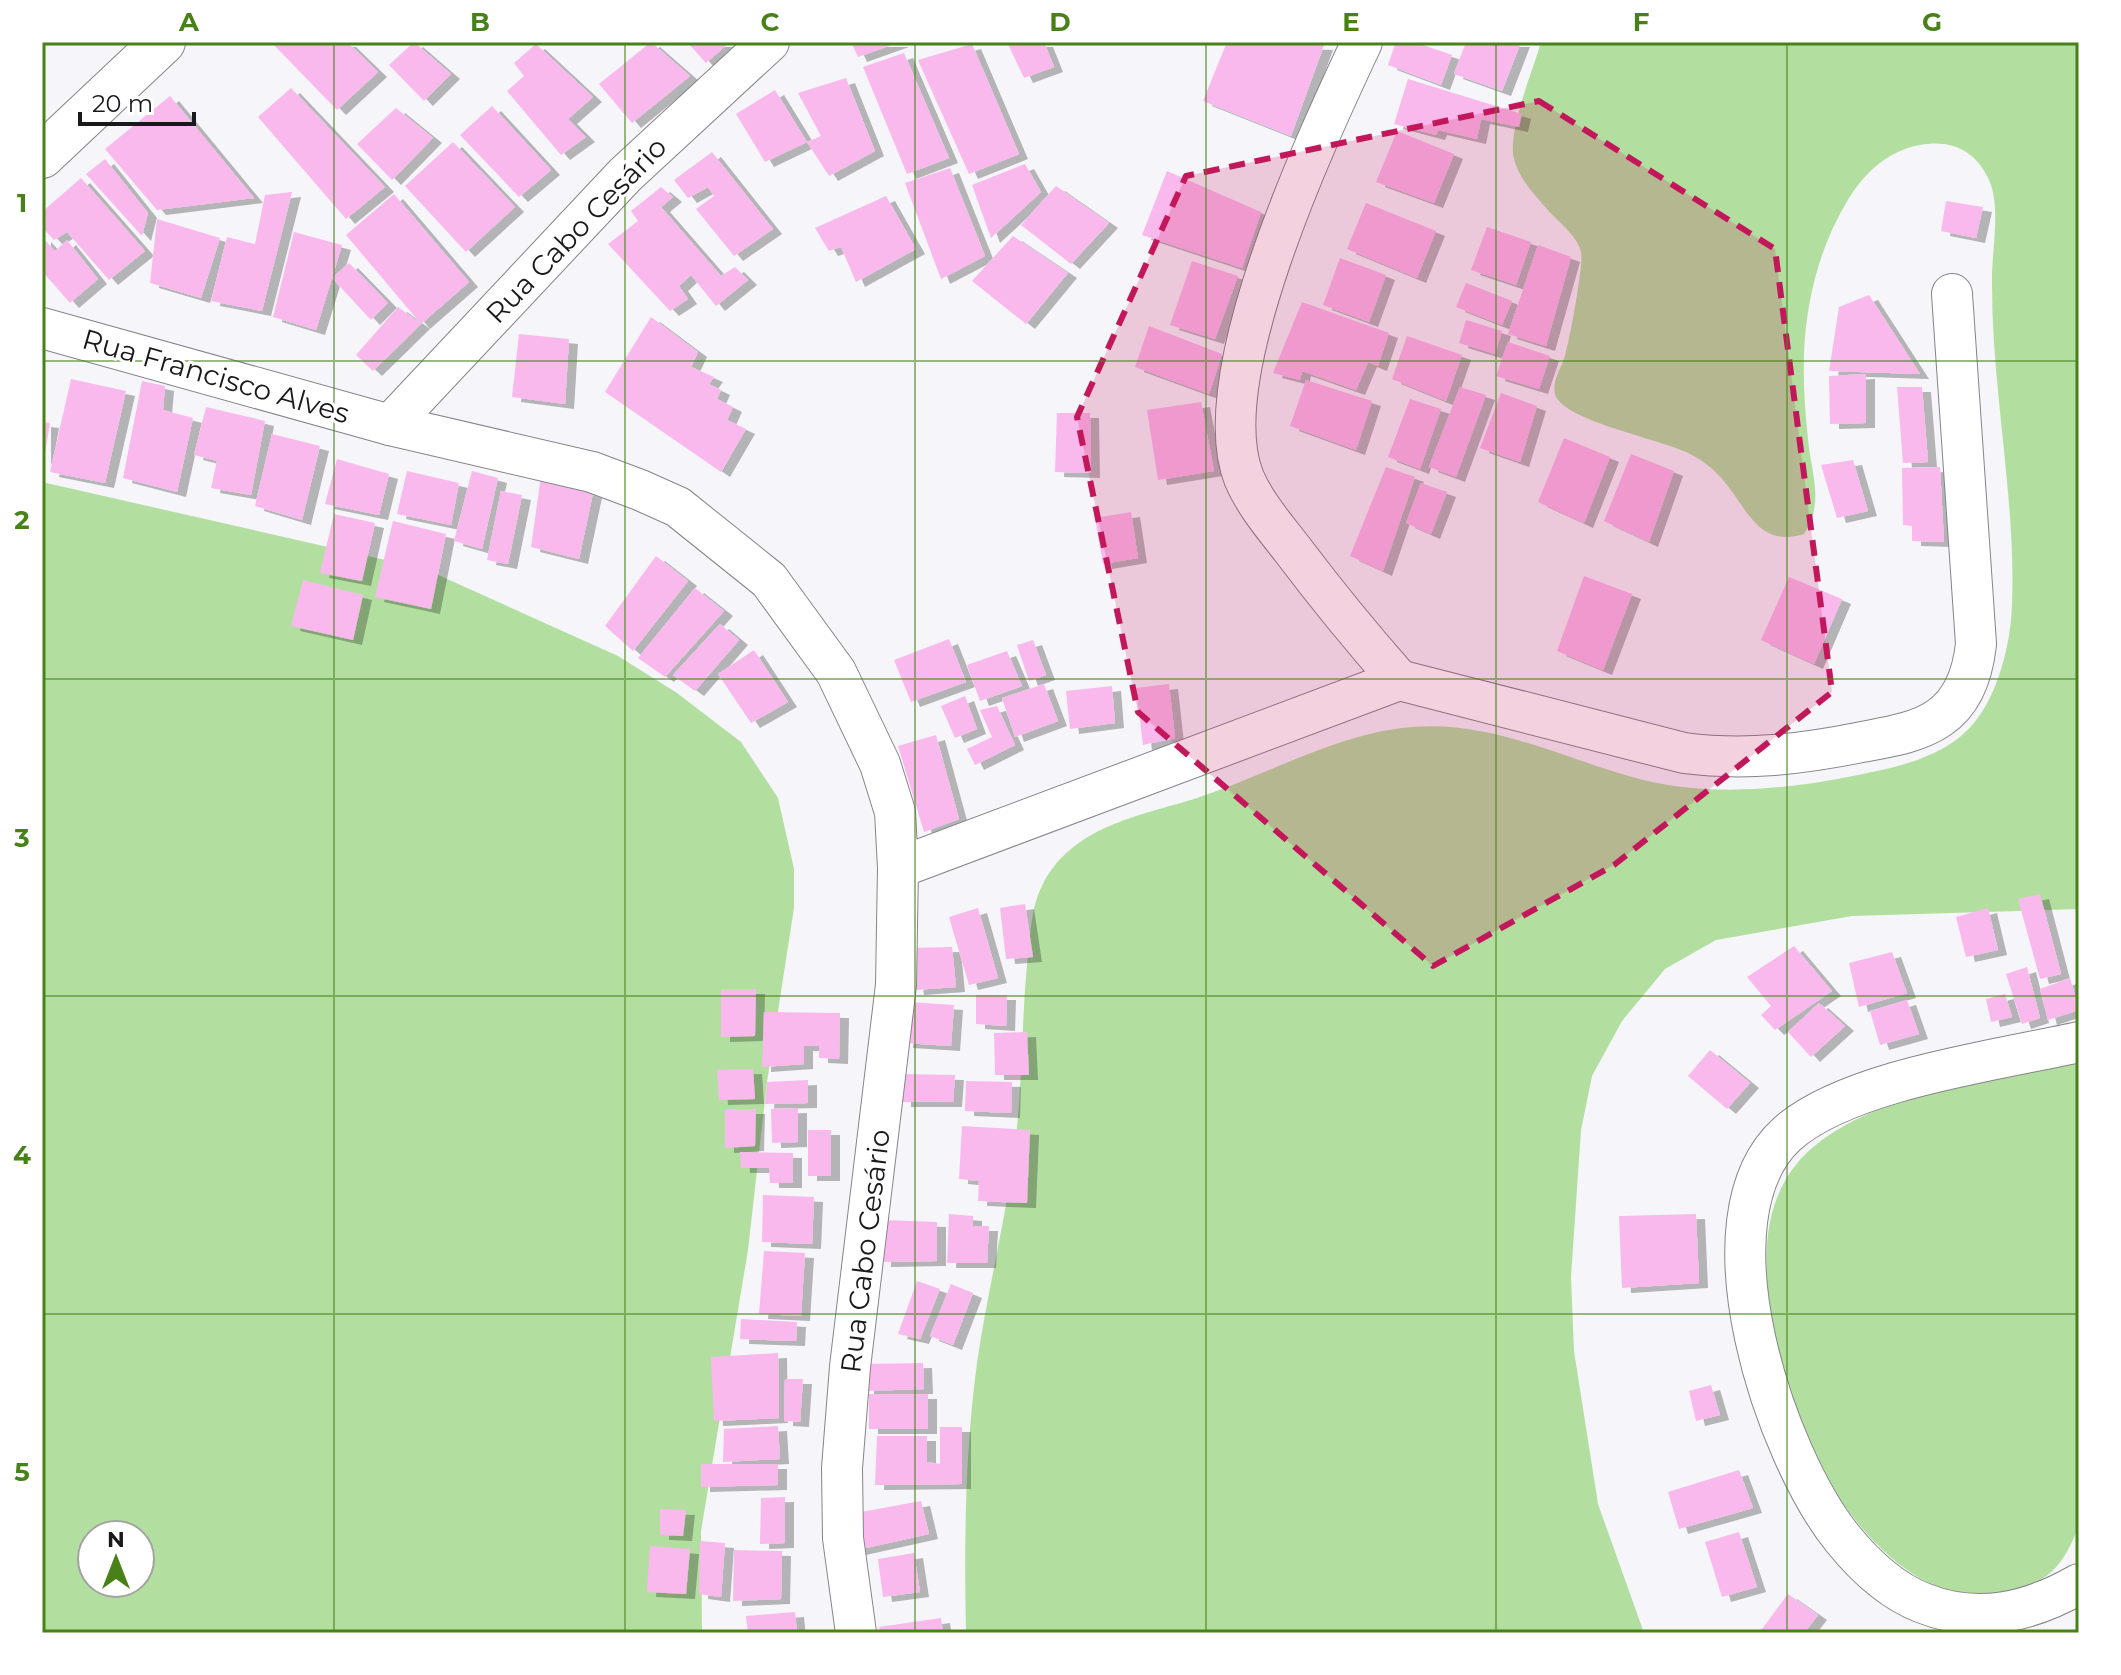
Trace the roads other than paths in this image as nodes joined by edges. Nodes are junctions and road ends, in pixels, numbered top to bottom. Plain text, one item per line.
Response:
1 (163, 42) edge
2 (769, 42) edge
3 (1362, 42) edge
4 (42, 156) edge
5 (1952, 294) dead end
6 (42, 328) edge
7 (390, 425) junction
8 (1399, 680) junction
9 (898, 868) junction
10 (2079, 1042) edge
11 (2074, 1581) edge
12 (856, 1633) edge

1 - 4 street
2 - 7 street, Rua Cabo Cesário
3 - 8 street
5 - 8 street
6 - 7 street, Rua Francisco Alves
7 - 9 street, Rua Francisco Alves
8 - 9 street
9 - 12 street, Rua Cabo Cesário
10 - 11 street

